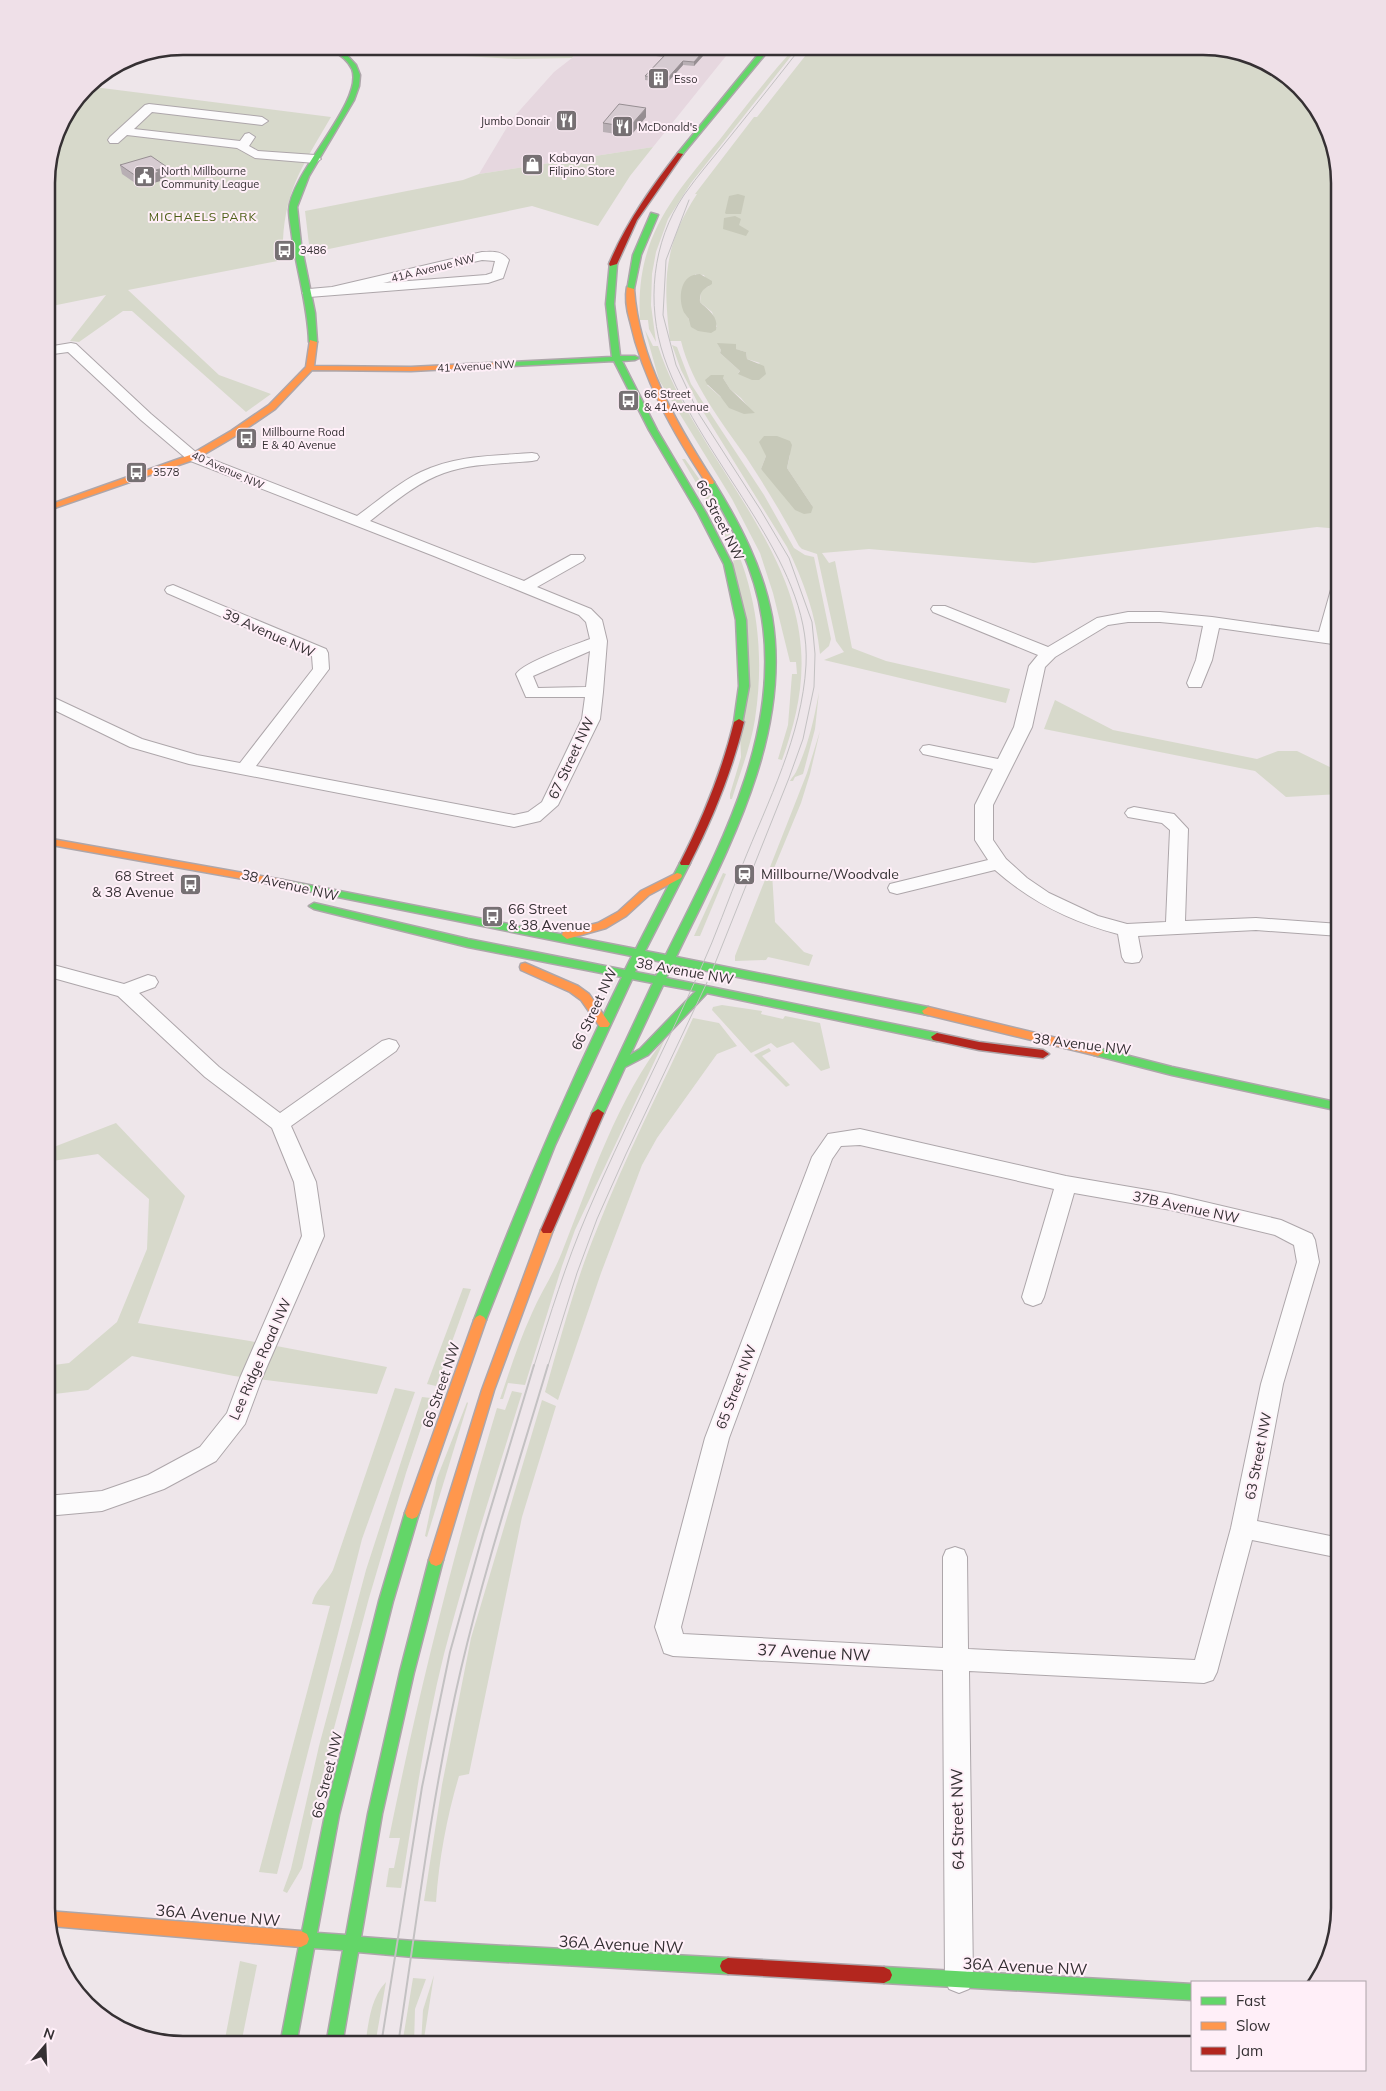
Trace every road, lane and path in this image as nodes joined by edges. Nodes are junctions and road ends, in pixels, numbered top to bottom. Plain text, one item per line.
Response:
1 (346, 55) edge
2 (762, 55) edge
3 (124, 131) junction
4 (114, 140) dead end
5 (242, 144) junction
6 (316, 159) junction
7 (661, 204) dead end
8 (337, 290) junction
9 (309, 293) junction
10 (55, 350) edge
11 (643, 357) junction
12 (616, 358) junction
13 (310, 368) junction
14 (193, 457) junction
15 (532, 457) dead end
16 (55, 506) edge
17 (359, 522) junction
18 (577, 558) dead end
19 (524, 587) junction
20 (173, 590) dead end
21 (939, 609) dead end
22 (1212, 622) junction
23 (598, 635) junction
24 (1331, 639) edge
25 (1048, 653) junction
26 (1195, 683) dead end
27 (595, 692) junction
28 (55, 703) edge
29 (929, 750) dead end
30 (1004, 766) junction
31 (245, 769) junction
32 (1134, 813) dead end
33 (55, 843) edge
34 (55, 844) edge
35 (999, 864) junction
36 (678, 876) junction
37 (227, 885) dead end
38 (897, 888) dead end
39 (304, 904) dead end
40 (1175, 928) junction
41 (1331, 929) edge
42 (1126, 930) junction
43 (563, 936) junction
44 (468, 944) junction
45 (639, 952) junction
46 (1132, 957) dead end
47 (670, 959) junction
48 (55, 976) edge
49 (626, 976) junction
50 (148, 982) dead end
51 (660, 982) junction
52 (704, 990) junction
53 (125, 992) junction
54 (604, 1024) junction
55 (389, 1046) dead end
56 (1056, 1056) dead end
57 (1076, 1058) dead end
58 (620, 1066) junction
59 (1172, 1071) junction
60 (1331, 1105) edge
61 (280, 1124) junction
62 (835, 1139) joint
63 (1066, 1184) junction
64 (1304, 1240) joint
65 (1033, 1297) dead end
66 (55, 1505) edge
67 (1243, 1528) junction
68 (1331, 1546) edge
69 (956, 1557) dead end
70 (673, 1645) joint
71 (955, 1660) junction
72 (1204, 1672) joint
73 (56, 1919) edge
74 (309, 1940) junction
75 (352, 1944) junction
76 (959, 1979) junction
77 (1191, 1992) edge
78 (290, 2036) edge
79 (335, 2036) edge

1 - 6 main road
2 - 12 main road, 66 Street NW
3 - 4 street
3 - 5 street
3 - 5 street
5 - 6 street
6 - 9 main road
7 - 11 main road, 66 Street NW
8 - 8 street, 41A Avenue NW
8 - 9 street, 41A Avenue NW
9 - 13 main road
10 - 14 street, 40 Avenue NW
11 - 12 main road, 41 Avenue NW
11 - 47 main road, 66 Street NW
12 - 13 main road, 41 Avenue NW
12 - 36 main road, 66 Street NW
13 - 14 main road
14 - 16 main road
14 - 17 street, 40 Avenue NW
15 - 17 street
17 - 19 street, 40 Avenue NW
18 - 19 street
19 - 23 street, 40 Avenue NW
20 - 31 street, 39 Avenue NW
21 - 25 street
22 - 24 street
22 - 25 street
22 - 26 street
23 - 27 street, 67 Street NW
23 - 27 street
25 - 30 street
27 - 31 street, 67 Street NW
28 - 31 street
29 - 30 street
30 - 35 street
32 - 40 street
33 - 43 main road, 38 Avenue NW
34 - 37 main road, 38 Avenue NW
35 - 38 street
35 - 42 street
36 - 43 main road
36 - 45 main road, 66 Street NW
39 - 44 main road, 38 Avenue NW
40 - 41 street
40 - 42 street
42 - 46 street
43 - 45 main road, 38 Avenue NW
44 - 49 main road, 38 Avenue NW
44 - 54 main road
45 - 47 main road, 38 Avenue NW
45 - 49 main road, 66 Street NW
47 - 51 main road, 66 Street NW
47 - 59 main road, 38 Avenue NW
48 - 53 street, Lee Ridge Road NW
49 - 51 main road, 38 Avenue NW
49 - 54 main road, 66 Street NW
50 - 53 street
51 - 52 main road, 38 Avenue NW
51 - 58 main road, 66 Street NW
52 - 56 main road, 38 Avenue NW
52 - 58 main road
53 - 61 street, Lee Ridge Road NW
54 - 74 main road, 66 Street NW
55 - 61 street
57 - 59 main road, 38 Avenue NW
58 - 75 main road, 66 Street NW
59 - 60 main road, 38 Avenue NW
61 - 66 street, Lee Ridge Road NW
62 - 63 street, 37B Avenue NW
62 - 70 street, 65 Street NW
63 - 64 street, 37B Avenue NW
63 - 65 street
64 - 67 street, 63 Street NW
67 - 68 street
67 - 72 street, 63 Street NW
69 - 71 street
70 - 71 street, 37 Avenue NW
71 - 72 street, 37 Avenue NW
71 - 76 street, 64 Street NW
73 - 74 main road, 36A Avenue NW
74 - 75 main road, 36A Avenue NW
74 - 78 main road, 66 Street NW
75 - 76 main road, 36A Avenue NW
75 - 79 main road, 66 Street NW
76 - 77 main road, 36A Avenue NW

